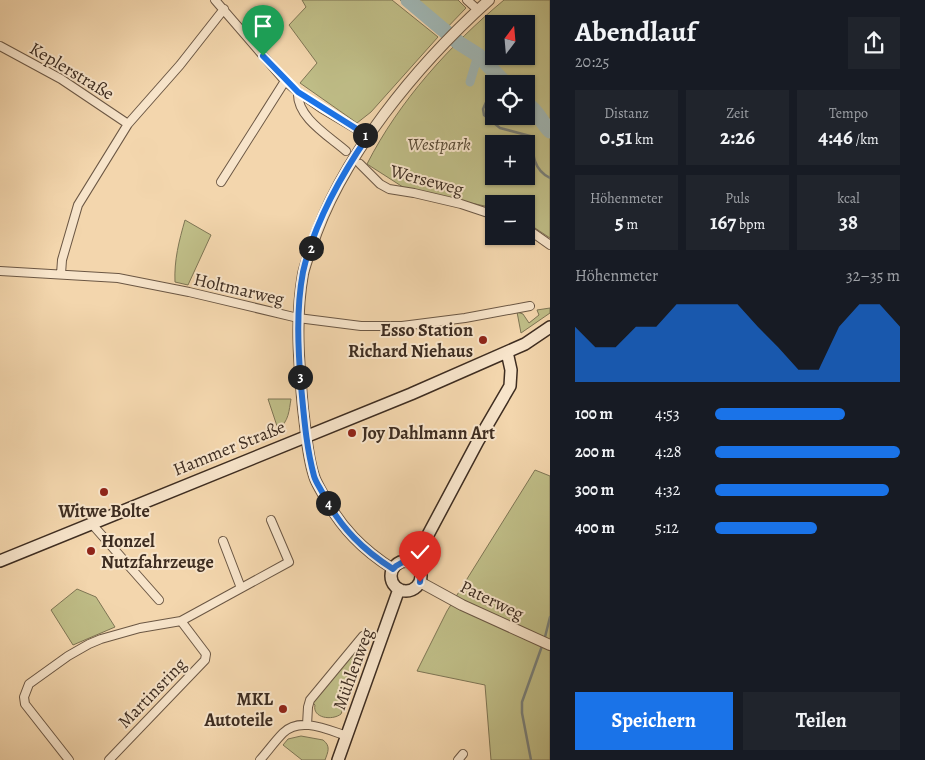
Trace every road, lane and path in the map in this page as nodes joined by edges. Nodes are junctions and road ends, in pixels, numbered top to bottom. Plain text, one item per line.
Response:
1 (215, 0) edge
2 (466, 0) edge
3 (489, 0) edge
4 (224, 9) junction
5 (478, 10) junction
6 (0, 46) edge
7 (285, 81) junction
8 (298, 92) junction
9 (128, 124) junction
10 (368, 136) junction
11 (346, 151) dead end
12 (360, 164) dead end
13 (221, 182) dead end
14 (485, 212) edge
15 (535, 234) edge
16 (550, 245) edge
17 (0, 271) edge
18 (60, 274) junction
19 (530, 306) dead end
20 (298, 318) junction
21 (550, 327) edge
22 (507, 352) junction
23 (306, 435) junction
24 (271, 520) dead end
25 (91, 523) junction
26 (223, 541) dead end
27 (0, 560) edge
28 (413, 563) junction
29 (393, 569) junction
30 (420, 582) junction
31 (241, 588) junction
32 (399, 589) junction
33 (158, 600) dead end
34 (181, 621) junction
35 (363, 636) dead end
36 (550, 645) edge
37 (307, 724) junction
38 (347, 736) junction
39 (69, 760) edge
40 (109, 760) edge
41 (260, 760) edge
42 (338, 760) edge

1 - 4 street
2 - 5 street
3 - 5 street
4 - 7 street
4 - 9 street
5 - 10 street
6 - 9 street, Keplerstraße
7 - 8 street
7 - 13 street
8 - 10 street
8 - 11 street
9 - 18 street
10 - 20 street
12 - 14 street, Werseweg
15 - 16 street
17 - 18 street, Holtmarweg
18 - 20 street, Holtmarweg
19 - 20 street, Holtmarweg
20 - 23 street
21 - 22 main road, Hammer Straße
22 - 23 main road, Hammer Straße
22 - 28 main road
23 - 25 main road, Hammer Straße
23 - 29 street
24 - 31 street
25 - 27 main road, Hammer Straße
25 - 33 street
26 - 31 street
28 - 29 main road
28 - 30 main road
29 - 32 main road
30 - 32 main road
30 - 36 street, Paterweg
31 - 34 street
32 - 38 main road, Mühlenweg
34 - 39 street
34 - 40 street, Martinsring
35 - 37 street
37 - 38 street
37 - 41 street
38 - 42 main road, Mühlenweg

